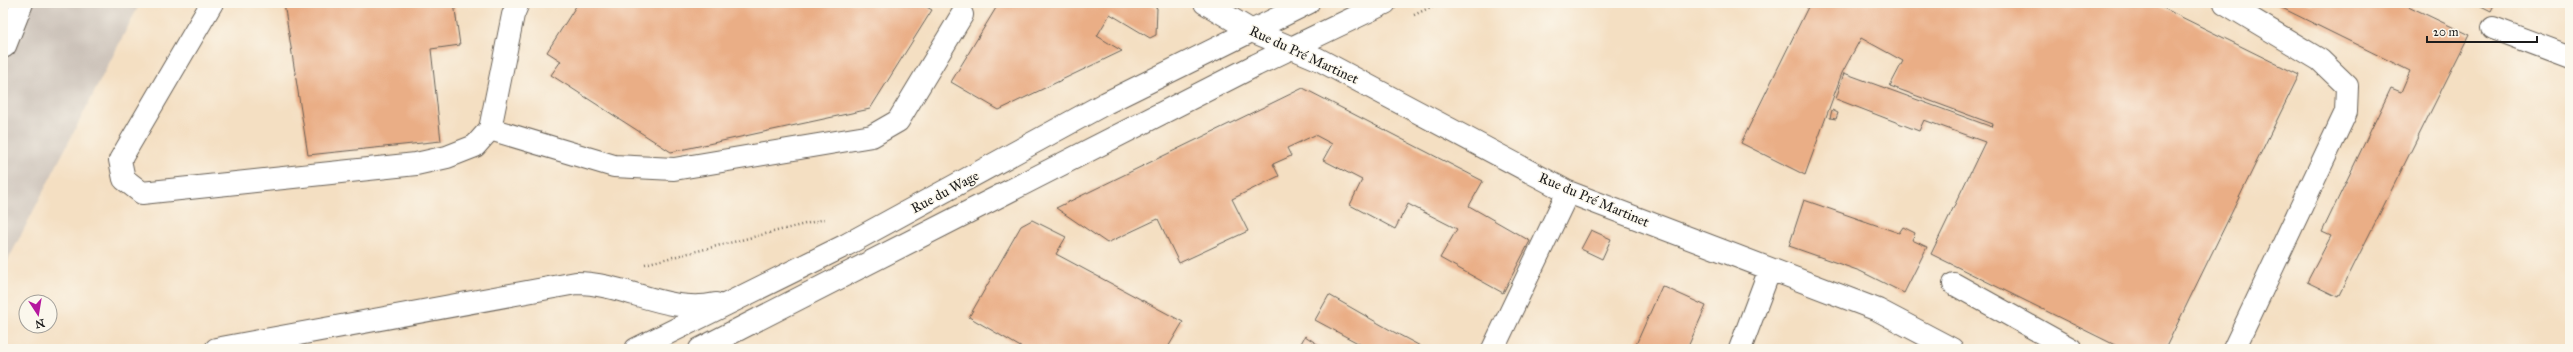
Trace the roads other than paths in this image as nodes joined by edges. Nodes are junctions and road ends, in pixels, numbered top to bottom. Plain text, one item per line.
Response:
1 (22, 3) edge
2 (212, 3) edge
3 (518, 3) edge
4 (1205, 3) edge
5 (1308, 3) edge
6 (1385, 3) edge
7 (2225, 3) edge
8 (962, 15) dead end
9 (2493, 28) dead end
10 (1252, 31) junction
11 (4, 48) edge
12 (1290, 48) junction
13 (2570, 57) edge
14 (490, 129) junction
15 (1568, 192) junction
16 (1770, 269) junction
17 (1954, 284) dead end
18 (739, 298) junction
19 (216, 349) edge
20 (636, 349) edge
21 (700, 349) edge
22 (1493, 349) edge
23 (1740, 349) edge
24 (1952, 349) edge
25 (2071, 349) edge
26 (2234, 349) edge

1 - 11 street
2 - 14 street
3 - 14 street
4 - 10 street, Rue du Pré Martinet
5 - 10 street, Rue du Wage
6 - 12 street, Rue du Wage
7 - 26 street
8 - 14 street
9 - 13 street
10 - 12 street, Rue du Pré Martinet
10 - 18 street, Rue du Wage
12 - 15 street, Rue du Pré Martinet
12 - 21 street, Rue du Wage
15 - 16 street, Rue du Pré Martinet
15 - 22 street
16 - 23 street
16 - 24 street, Rue du Pré Martinet
17 - 25 street
18 - 19 street
18 - 20 street, Rue du Wage

